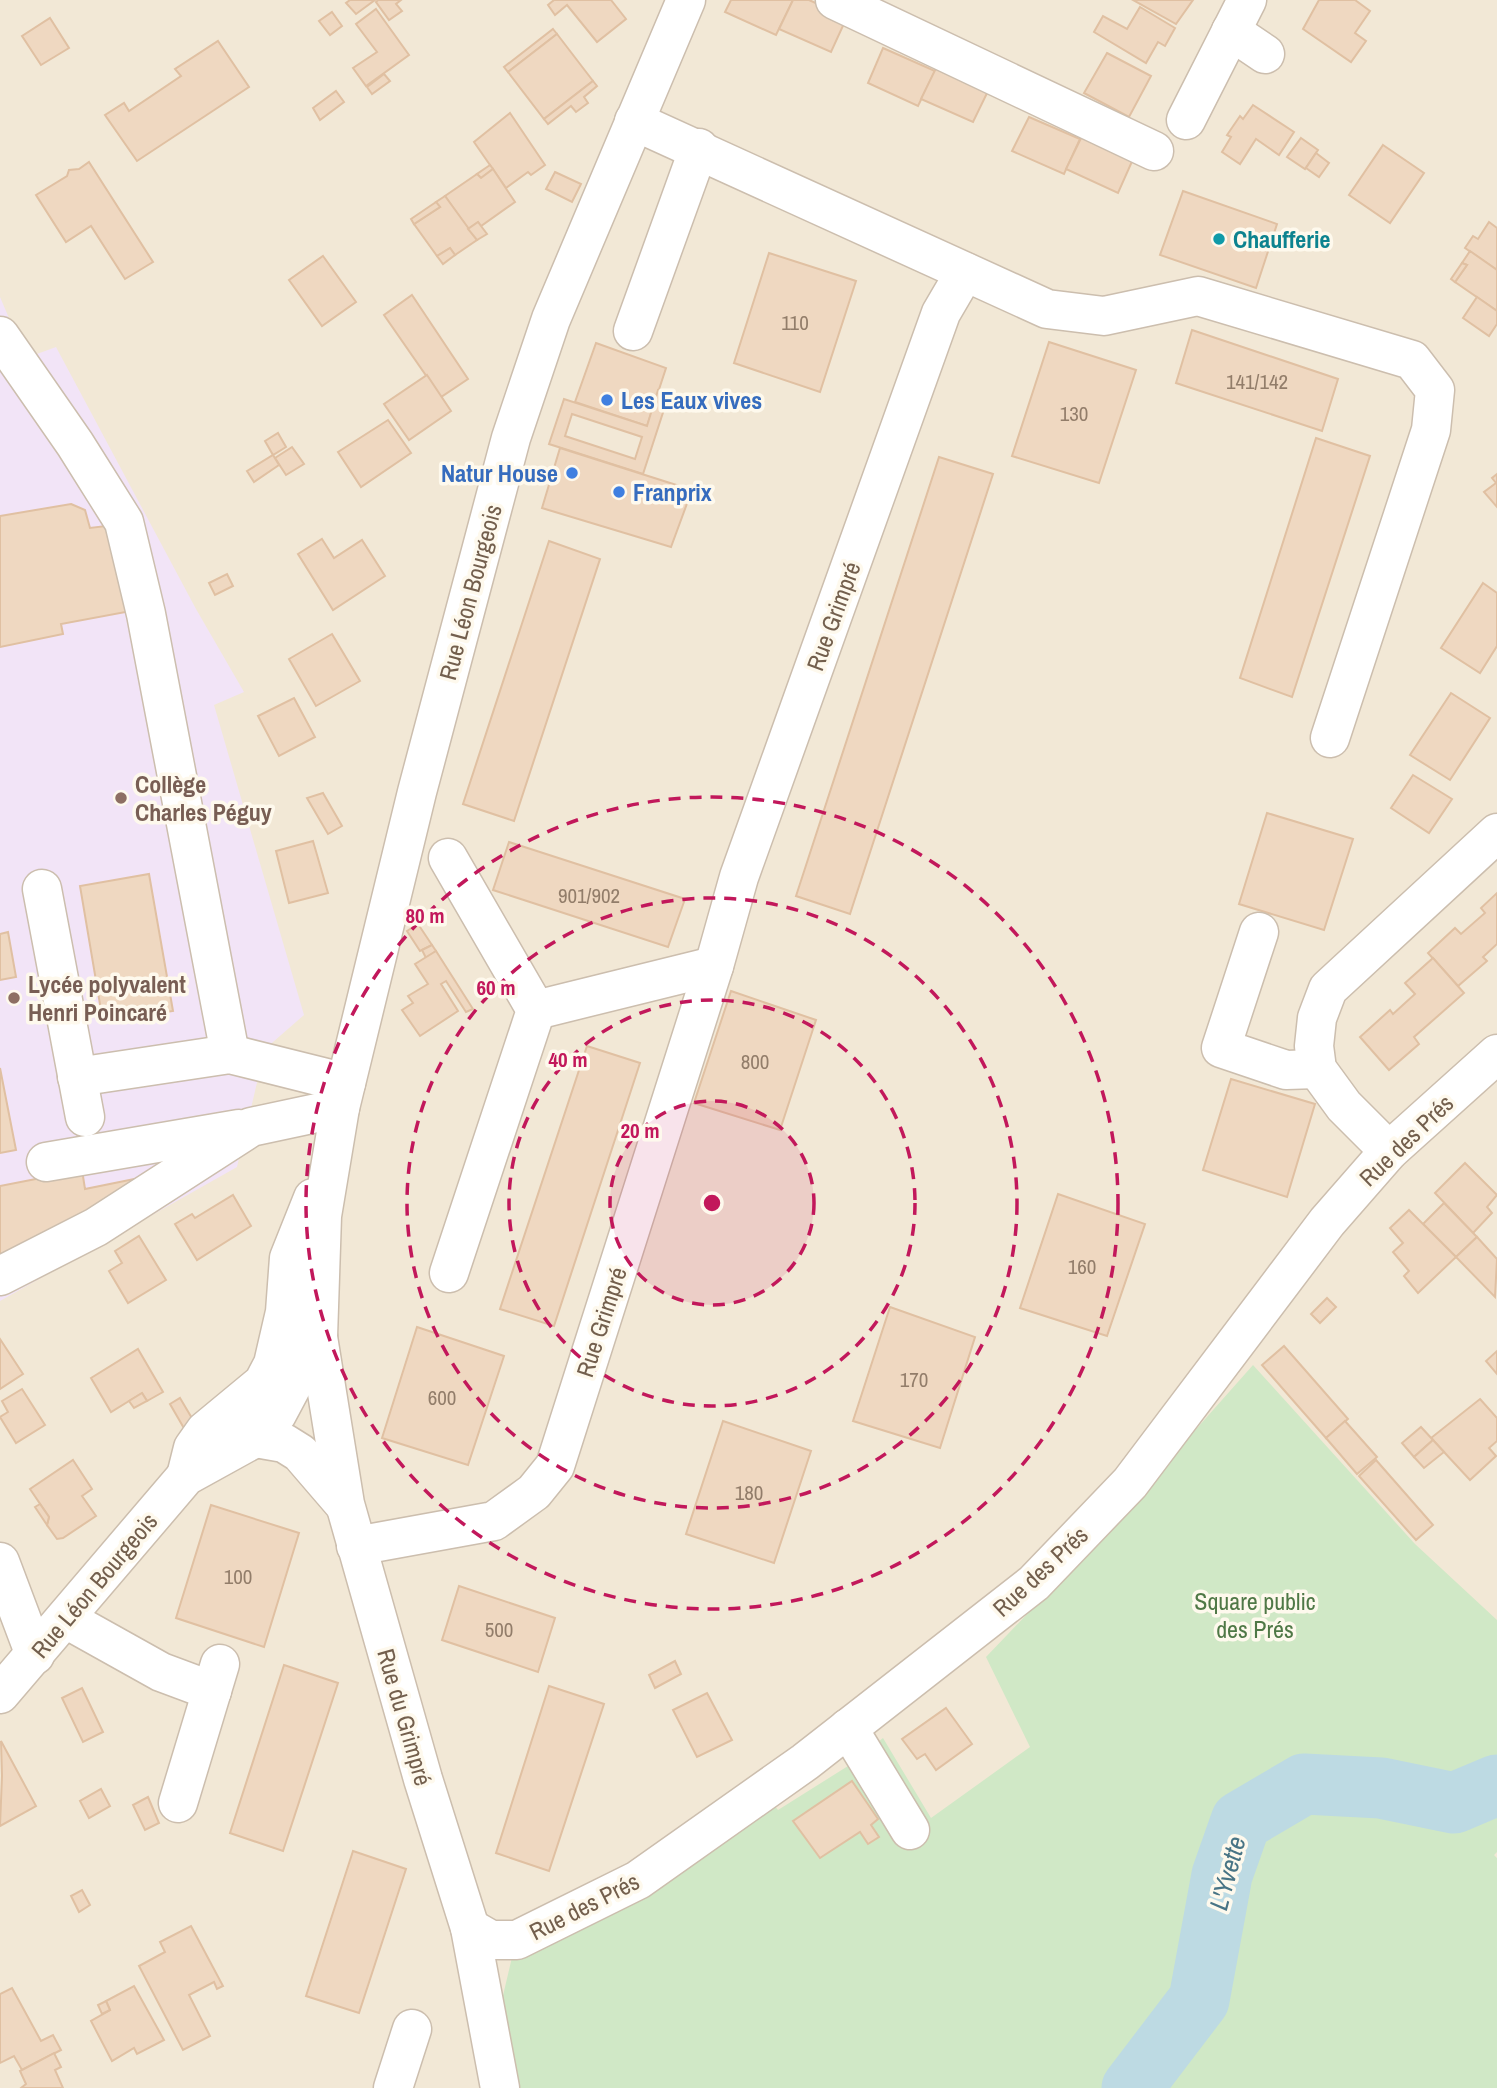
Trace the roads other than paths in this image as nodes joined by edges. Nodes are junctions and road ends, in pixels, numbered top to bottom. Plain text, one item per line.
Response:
1 (686, 0) edge
2 (835, 0) edge
3 (1239, 15) edge
4 (1265, 54) dead end
5 (1186, 120) dead end
6 (634, 121) junction
7 (699, 148) junction
8 (1154, 151) dead end
9 (965, 272) junction
10 (633, 331) dead end
11 (0, 336) edge
12 (1331, 738) dead end
13 (1497, 833) edge
14 (448, 858) dead end
15 (42, 889) dead end
16 (1259, 932) dead end
17 (715, 966) junction
18 (536, 1010) junction
19 (230, 1054) junction
20 (1497, 1054) edge
21 (1317, 1069) junction
22 (77, 1077) junction
23 (343, 1096) junction
24 (85, 1117) dead end
25 (251, 1127) junction
26 (1389, 1151) junction
27 (46, 1161) dead end
28 (328, 1164) junction
29 (449, 1273) dead end
30 (0, 1276) edge
31 (318, 1337) junction
32 (267, 1398) junction
33 (330, 1422) junction
34 (256, 1438) junction
35 (186, 1476) junction
36 (345, 1504) junction
37 (356, 1546) junction
38 (0, 1562) edge
39 (66, 1619) junction
40 (34, 1655) junction
41 (0, 1695) edge
42 (848, 1728) junction
43 (178, 1803) dead end
44 (910, 1830) dead end
45 (470, 1928) junction
46 (412, 2029) dead end
47 (393, 2088) edge
48 (500, 2088) edge

1 - 6 street, Rue Léon Bourgeois
2 - 8 street
3 - 4 street
3 - 5 street
6 - 7 street
6 - 23 street, Rue Léon Bourgeois
7 - 9 street
7 - 10 street
9 - 12 street
9 - 17 street, Rue Grimpré
11 - 19 street
13 - 21 street
14 - 18 street
15 - 22 street
16 - 21 street
17 - 18 street
17 - 37 street, Rue Grimpré
18 - 29 street
19 - 22 street
19 - 23 street
20 - 26 street, Rue des Prés
21 - 26 street
22 - 24 street
23 - 25 street
23 - 28 street, Rue Léon Bourgeois
25 - 27 street
25 - 30 street
26 - 42 street, Rue des Prés
28 - 31 street, Rue Léon Bourgeois
28 - 32 street, Rue Léon Bourgeois
31 - 32 street, Rue Léon Bourgeois
31 - 33 street, Rue du Grimpré
32 - 33 street
32 - 34 street, Rue Léon Bourgeois
32 - 35 street, Rue Léon Bourgeois
33 - 36 street, Rue du Grimpré
34 - 35 street, Rue Léon Bourgeois
34 - 36 street
35 - 39 street, Rue Léon Bourgeois
36 - 37 street, Rue du Grimpré
37 - 45 street, Rue du Grimpré
38 - 40 street
39 - 40 street, Rue Léon Bourgeois
39 - 43 street
40 - 41 street, Rue Léon Bourgeois
42 - 44 street
42 - 45 street, Rue des Prés
45 - 48 street, Rue du Grimpré
46 - 47 street

